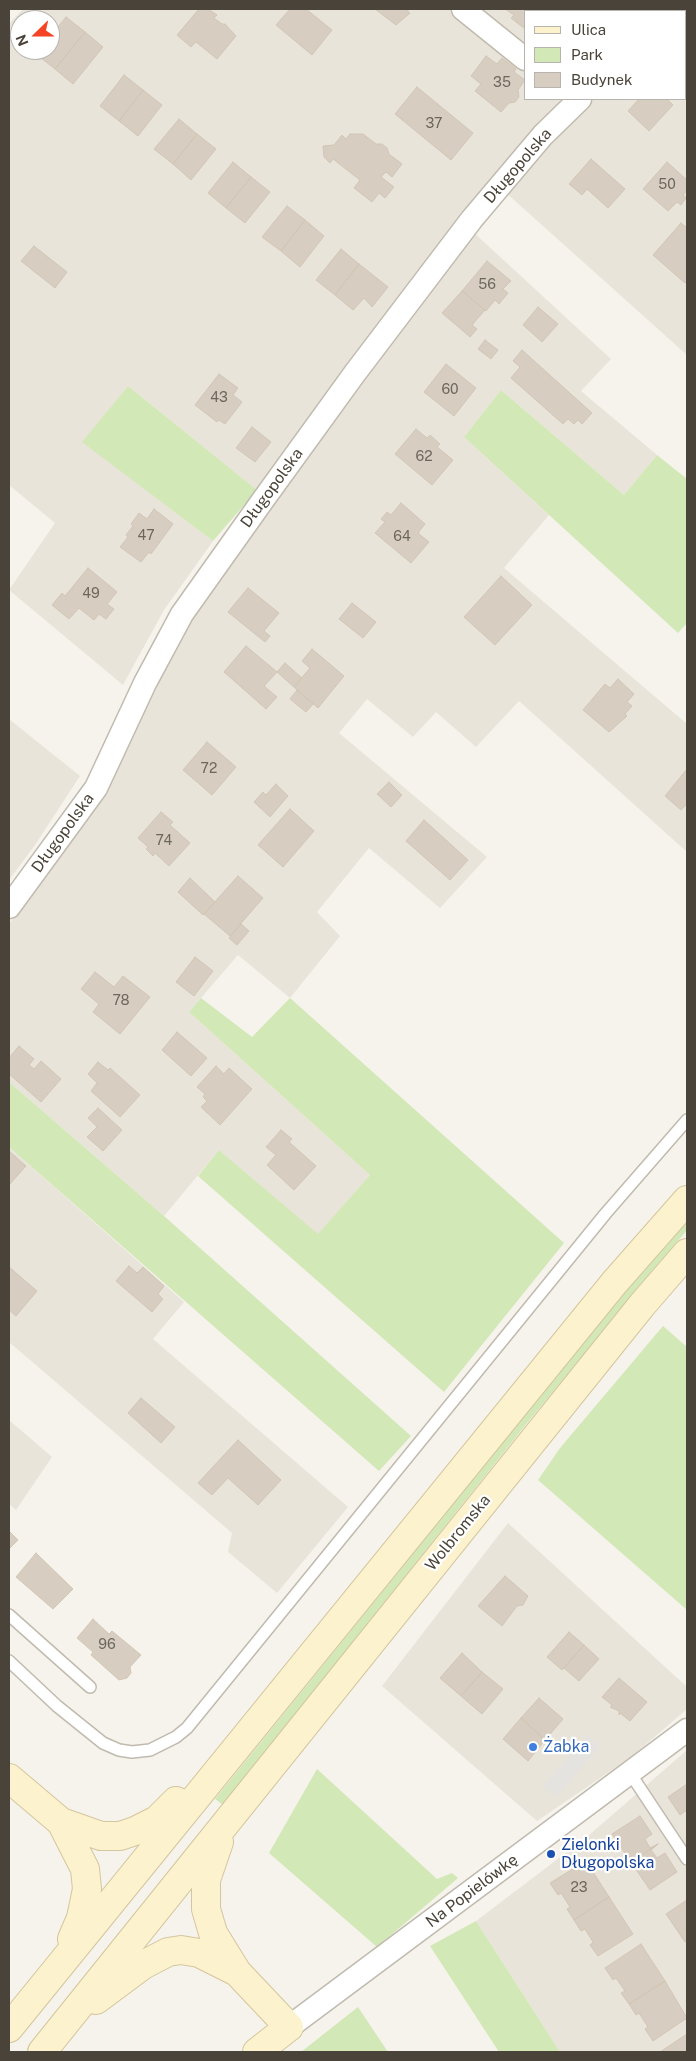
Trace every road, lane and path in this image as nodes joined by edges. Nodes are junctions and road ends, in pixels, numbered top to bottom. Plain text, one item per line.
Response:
1 (463, 9) edge
2 (524, 58) edge
3 (577, 100) edge
4 (9, 907) edge
5 (687, 1120) edge
6 (687, 1200) edge
7 (687, 1253) edge
8 (9, 1615) edge
9 (9, 1661) edge
10 (90, 1687) dead end
11 (687, 1730) edge
12 (236, 1746) junction
13 (630, 1773) junction
14 (9, 1778) edge
15 (231, 1816) junction
16 (60, 1822) junction
17 (687, 1859) edge
18 (64, 1959) junction
19 (237, 1972) junction
20 (66, 2022) junction
21 (289, 2027) junction
22 (9, 2028) edge
23 (42, 2052) edge
24 (257, 2052) edge

1 - 2 street
3 - 4 street, Długopolska
5 - 9 lane
6 - 12 main road
7 - 15 main road, Wolbromska
8 - 10 lane
11 - 13 street, Na Popielówkę
12 - 16 main road
12 - 18 main road
13 - 17 lane
13 - 21 street, Na Popielówkę
14 - 16 main road
15 - 19 main road
15 - 20 main road
16 - 18 main road
18 - 22 main road
19 - 20 main road
19 - 21 main road
20 - 23 main road
21 - 24 main road, Na Popielówkę

